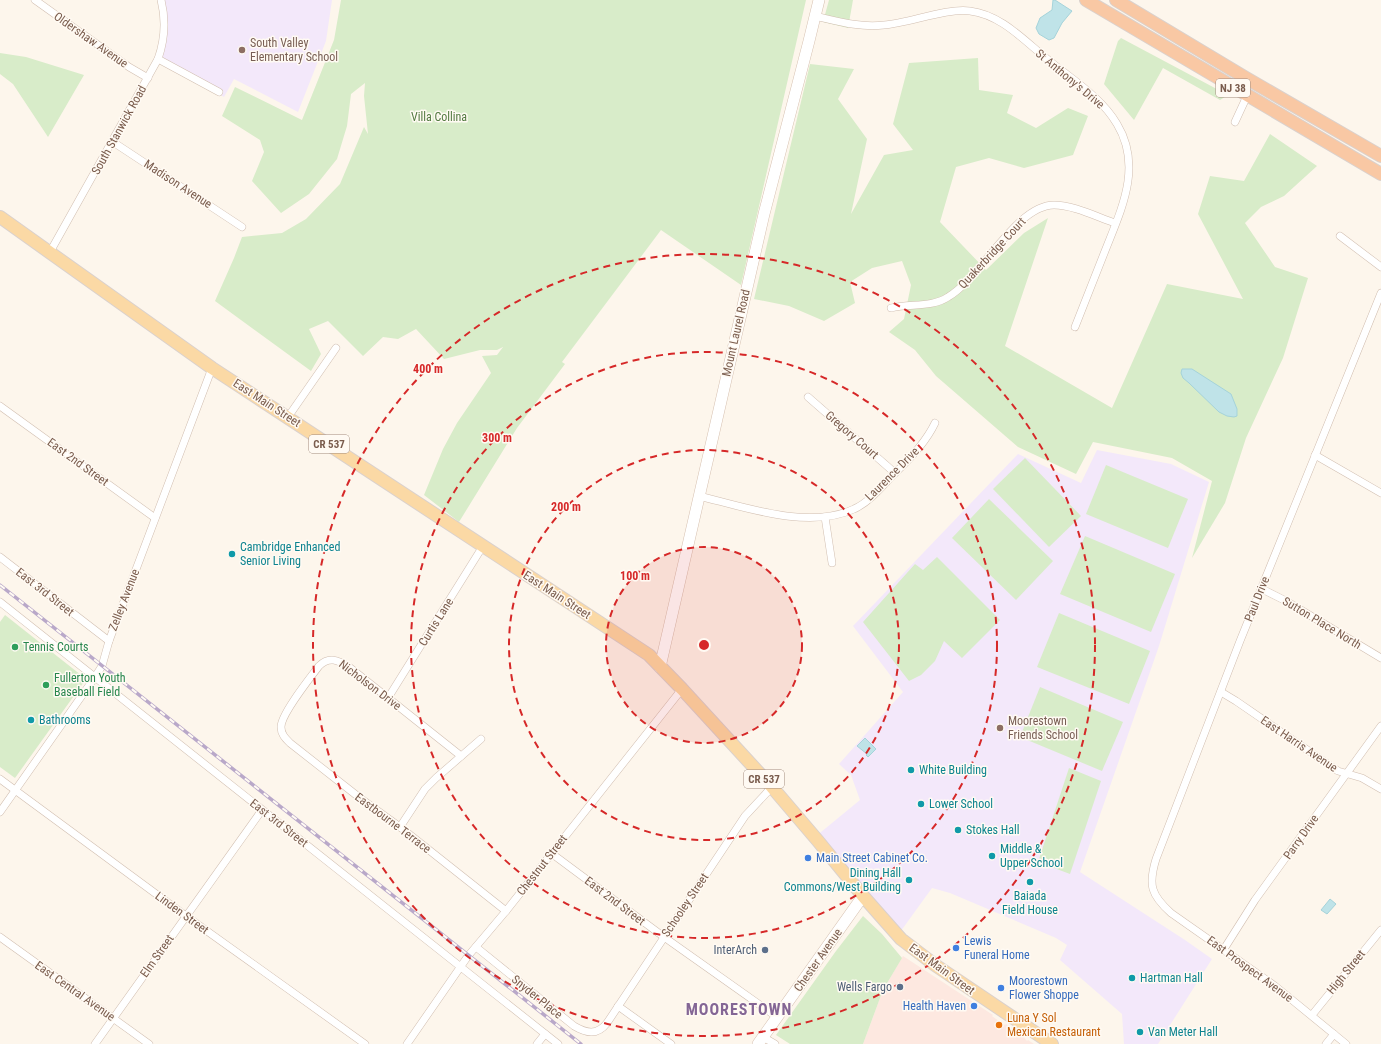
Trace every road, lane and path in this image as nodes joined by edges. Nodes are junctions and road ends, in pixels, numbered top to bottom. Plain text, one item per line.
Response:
1 (35, 0) edge
2 (160, 0) edge
3 (819, 0) edge
4 (1086, 0) edge
5 (1116, 0) edge
6 (815, 16) junction
7 (158, 59) junction
8 (148, 78) junction
9 (219, 92) dead end
10 (1247, 96) junction
11 (1236, 122) dead end
12 (113, 142) junction
13 (1381, 156) edge
14 (1381, 174) edge
15 (1, 219) edge
16 (1116, 223) junction
17 (242, 227) dead end
18 (1340, 236) dead end
19 (50, 252) junction
20 (1381, 267) edge
21 (1381, 293) edge
22 (891, 308) dead end
23 (1075, 327) dead end
24 (336, 348) dead end
25 (212, 368) junction
26 (808, 397) dead end
27 (0, 406) edge
28 (288, 417) junction
29 (935, 423) dead end
30 (1315, 455) junction
31 (895, 473) junction
32 (1381, 493) edge
33 (699, 496) junction
34 (825, 517) junction
35 (155, 518) junction
36 (483, 546) junction
37 (0, 557) edge
38 (832, 563) dead end
39 (1262, 589) junction
40 (0, 602) edge
41 (109, 642) junction
42 (1381, 658) edge
43 (660, 666) junction
44 (95, 677) junction
45 (682, 689) junction
46 (1221, 692) junction
47 (388, 698) junction
48 (1381, 726) edge
49 (282, 732) joint
50 (481, 740) dead end
51 (461, 756) junction
52 (1346, 774) junction
53 (0, 779) edge
54 (772, 787) junction
55 (1381, 789) edge
56 (15, 790) junction
57 (262, 810) junction
58 (0, 812) edge
59 (400, 827) junction
60 (551, 853) junction
61 (863, 896) junction
62 (1164, 907) joint
63 (506, 911) junction
64 (186, 916) junction
65 (1381, 930) edge
66 (664, 937) junction
67 (0, 938) edge
68 (476, 947) junction
69 (1224, 949) junction
70 (461, 967) junction
71 (618, 1006) junction
72 (1312, 1015) junction
73 (777, 1017) junction
74 (114, 1018) junction
75 (604, 1027) joint
76 (545, 1034) junction
77 (1334, 1034) junction
78 (761, 1040) edge
79 (95, 1044) edge
80 (149, 1044) edge
81 (365, 1044) edge
82 (407, 1044) edge
83 (537, 1044) edge
84 (558, 1044) edge
85 (671, 1044) edge
86 (774, 1044) edge
87 (1052, 1044) edge
88 (1326, 1044) edge
89 (1346, 1044) edge

1 - 8 street, Oldershaw Avenue
2 - 7 street, South Stanwick Road
3 - 6 main road, Mount Laurel Road
4 - 10 highway, NJ 38
5 - 13 highway, NJ 38
6 - 16 street, St Anthony's Drive
6 - 33 main road, Mount Laurel Road
7 - 8 street, South Stanwick Road
7 - 9 street
8 - 12 street, South Stanwick Road
10 - 11 street
10 - 14 highway, NJ 38
12 - 17 street, Madison Avenue
12 - 19 street, South Stanwick Road
15 - 19 main road, East Main Street / CR 537
16 - 22 street, Quakerbridge Court
16 - 23 street, St Anthony's Drive
18 - 20 street
19 - 25 main road, East Main Street / CR 537
21 - 30 street, Paul Drive
24 - 28 street
25 - 28 main road, East Main Street / CR 537
25 - 35 street, Zelley Avenue
26 - 31 street, Gregory Court
27 - 35 street, East 2nd Street
28 - 36 main road, East Main Street / CR 537
29 - 31 street, Laurence Drive
30 - 32 street
30 - 39 street, Paul Drive
31 - 34 street, Laurence Drive
33 - 34 street, Laurence Drive
33 - 43 main road, Mount Laurel Road
34 - 38 street
35 - 41 street, Zelley Avenue
36 - 43 main road, East Main Street / CR 537
36 - 47 street, Curtis Lane
37 - 41 street, East 3rd Street
39 - 42 street, Sutton Place North
39 - 46 street, Paul Drive
40 - 44 street, East 3rd Street
41 - 44 street, Zelley Avenue
43 - 45 main road, East Main Street / CR 537
44 - 56 street, Zelley Avenue
44 - 57 street, East 3rd Street
45 - 54 main road, East Main Street / CR 537
45 - 60 street, Chestnut Street
46 - 52 street, East Harris Avenue
46 - 62 street, Paul Drive
47 - 49 street, Nicholson Drive
47 - 51 street, Nicholson Drive
48 - 52 street, Parry Drive
49 - 59 street, Eastbourne Terrace
50 - 51 street
51 - 59 street
52 - 55 street, East Harris Avenue
52 - 69 street, Parry Drive
53 - 56 street, Linden Street
54 - 61 main road, East Main Street / CR 537
54 - 66 street, Schooley Street
56 - 58 street, Zelley Avenue
56 - 64 street, Linden Street
57 - 64 street, Elm Street
57 - 70 street, East 3rd Street
59 - 63 street, Eastbourne Terrace
60 - 63 street, Chestnut Street
60 - 66 street, East 2nd Street
61 - 73 main road, Chester Avenue
61 - 87 main road, East Main Street / CR 537
62 - 69 street, East Prospect Avenue
63 - 68 street, Chestnut Street
64 - 74 street, Elm Street
64 - 81 street, Linden Street
65 - 72 street, High Street
66 - 71 street, Schooley Street
66 - 73 street, East 2nd Street
67 - 74 street, East Central Avenue
68 - 70 street, Chestnut Street
68 - 75 street, Snyder Place
69 - 72 street, East Prospect Avenue
70 - 76 street, East 3rd Street
70 - 82 street, Chestnut Street
71 - 75 street, Schooley Street
71 - 85 street
72 - 77 street, East Prospect Avenue
73 - 78 main road, Chester Avenue
74 - 79 street, Elm Street
74 - 80 street, East Central Avenue
76 - 83 street
76 - 84 street, East 3rd Street
77 - 88 street
77 - 89 street, East Prospect Avenue
78 - 86 street

